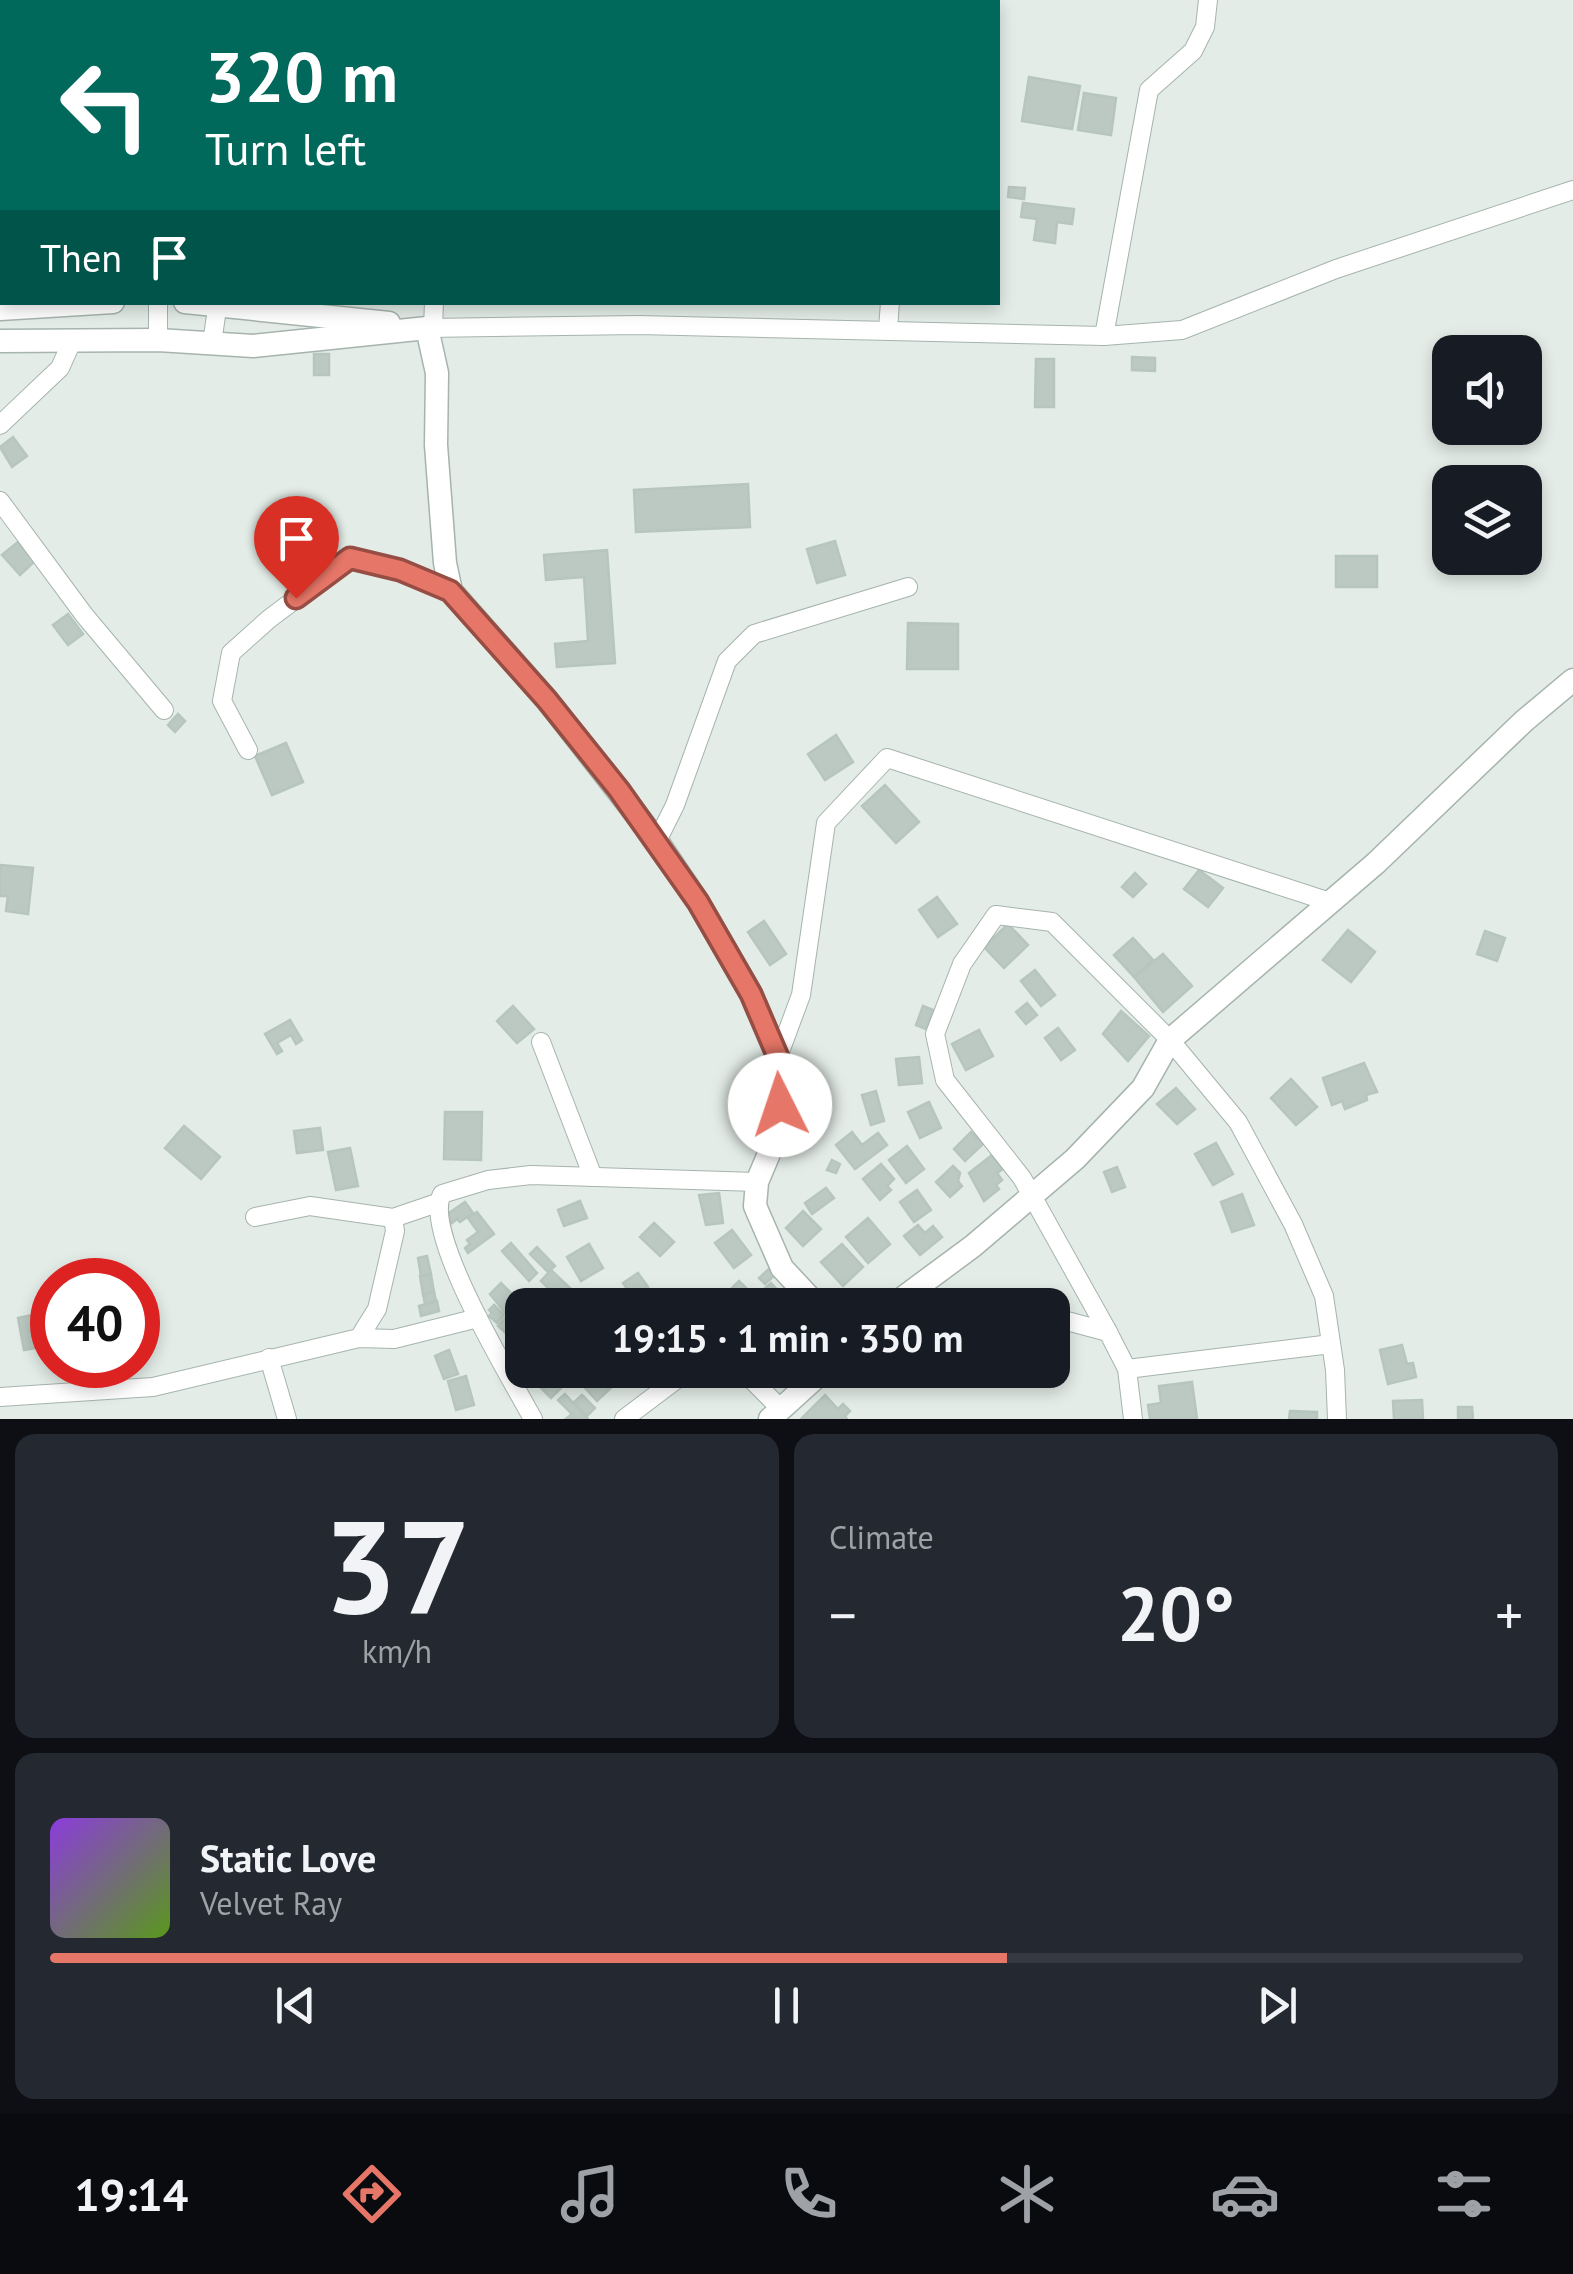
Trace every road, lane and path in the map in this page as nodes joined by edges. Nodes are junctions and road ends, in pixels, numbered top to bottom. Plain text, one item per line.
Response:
1 (1208, 0) edge
2 (1573, 190) edge
3 (71, 305) edge
4 (158, 305) edge
5 (218, 305) edge
6 (227, 305) edge
7 (434, 305) edge
8 (890, 305) edge
9 (0, 310) edge
10 (430, 328) junction
11 (888, 329) junction
12 (1104, 336) junction
13 (74, 339) junction
14 (158, 340) junction
15 (0, 341) edge
16 (212, 344) junction
17 (0, 425) edge
18 (0, 501) edge
19 (908, 588) dead end
20 (450, 591) junction
21 (1573, 680) edge
22 (164, 710) dead end
23 (248, 750) dead end
24 (657, 841) junction
25 (1330, 902) junction
26 (1170, 1040) junction
27 (541, 1042) dead end
28 (778, 1057) junction
29 (594, 1178) junction
30 (757, 1182) junction
31 (1032, 1198) junction
32 (438, 1203) junction
33 (255, 1216) dead end
34 (394, 1218) junction
35 (801, 1288) edge
36 (919, 1288) edge
37 (478, 1318) junction
38 (1070, 1322) edge
39 (1108, 1332) junction
40 (358, 1338) junction
41 (1331, 1344) junction
42 (269, 1358) junction
43 (1127, 1369) junction
44 (664, 1388) edge
45 (756, 1388) edge
46 (804, 1388) edge
47 (0, 1397) edge
48 (775, 1414) edge
49 (287, 1419) edge
50 (533, 1419) edge
51 (624, 1419) edge
52 (1133, 1419) edge
53 (1337, 1419) edge

1 - 12 street
2 - 12 street
3 - 9 street
4 - 14 street
5 - 16 street
6 - 10 street
7 - 10 street
8 - 11 street
10 - 11 street
10 - 16 street
10 - 20 street
11 - 12 street
13 - 14 street
13 - 15 street
13 - 17 street
14 - 16 street
18 - 22 street
19 - 24 street
20 - 23 street
20 - 24 street
21 - 25 street
24 - 28 street
25 - 26 street
25 - 28 street
26 - 31 street
26 - 31 street
26 - 41 street
27 - 29 street
28 - 30 street
29 - 30 street
29 - 32 street
30 - 35 street
31 - 36 street
31 - 39 street
32 - 34 street
32 - 37 street
33 - 34 street
34 - 40 street
37 - 40 street
37 - 50 street
38 - 39 street
39 - 43 street
40 - 42 street
41 - 43 street
41 - 53 street
42 - 47 street
42 - 49 street
43 - 52 street
44 - 51 street
45 - 48 street
46 - 48 street

